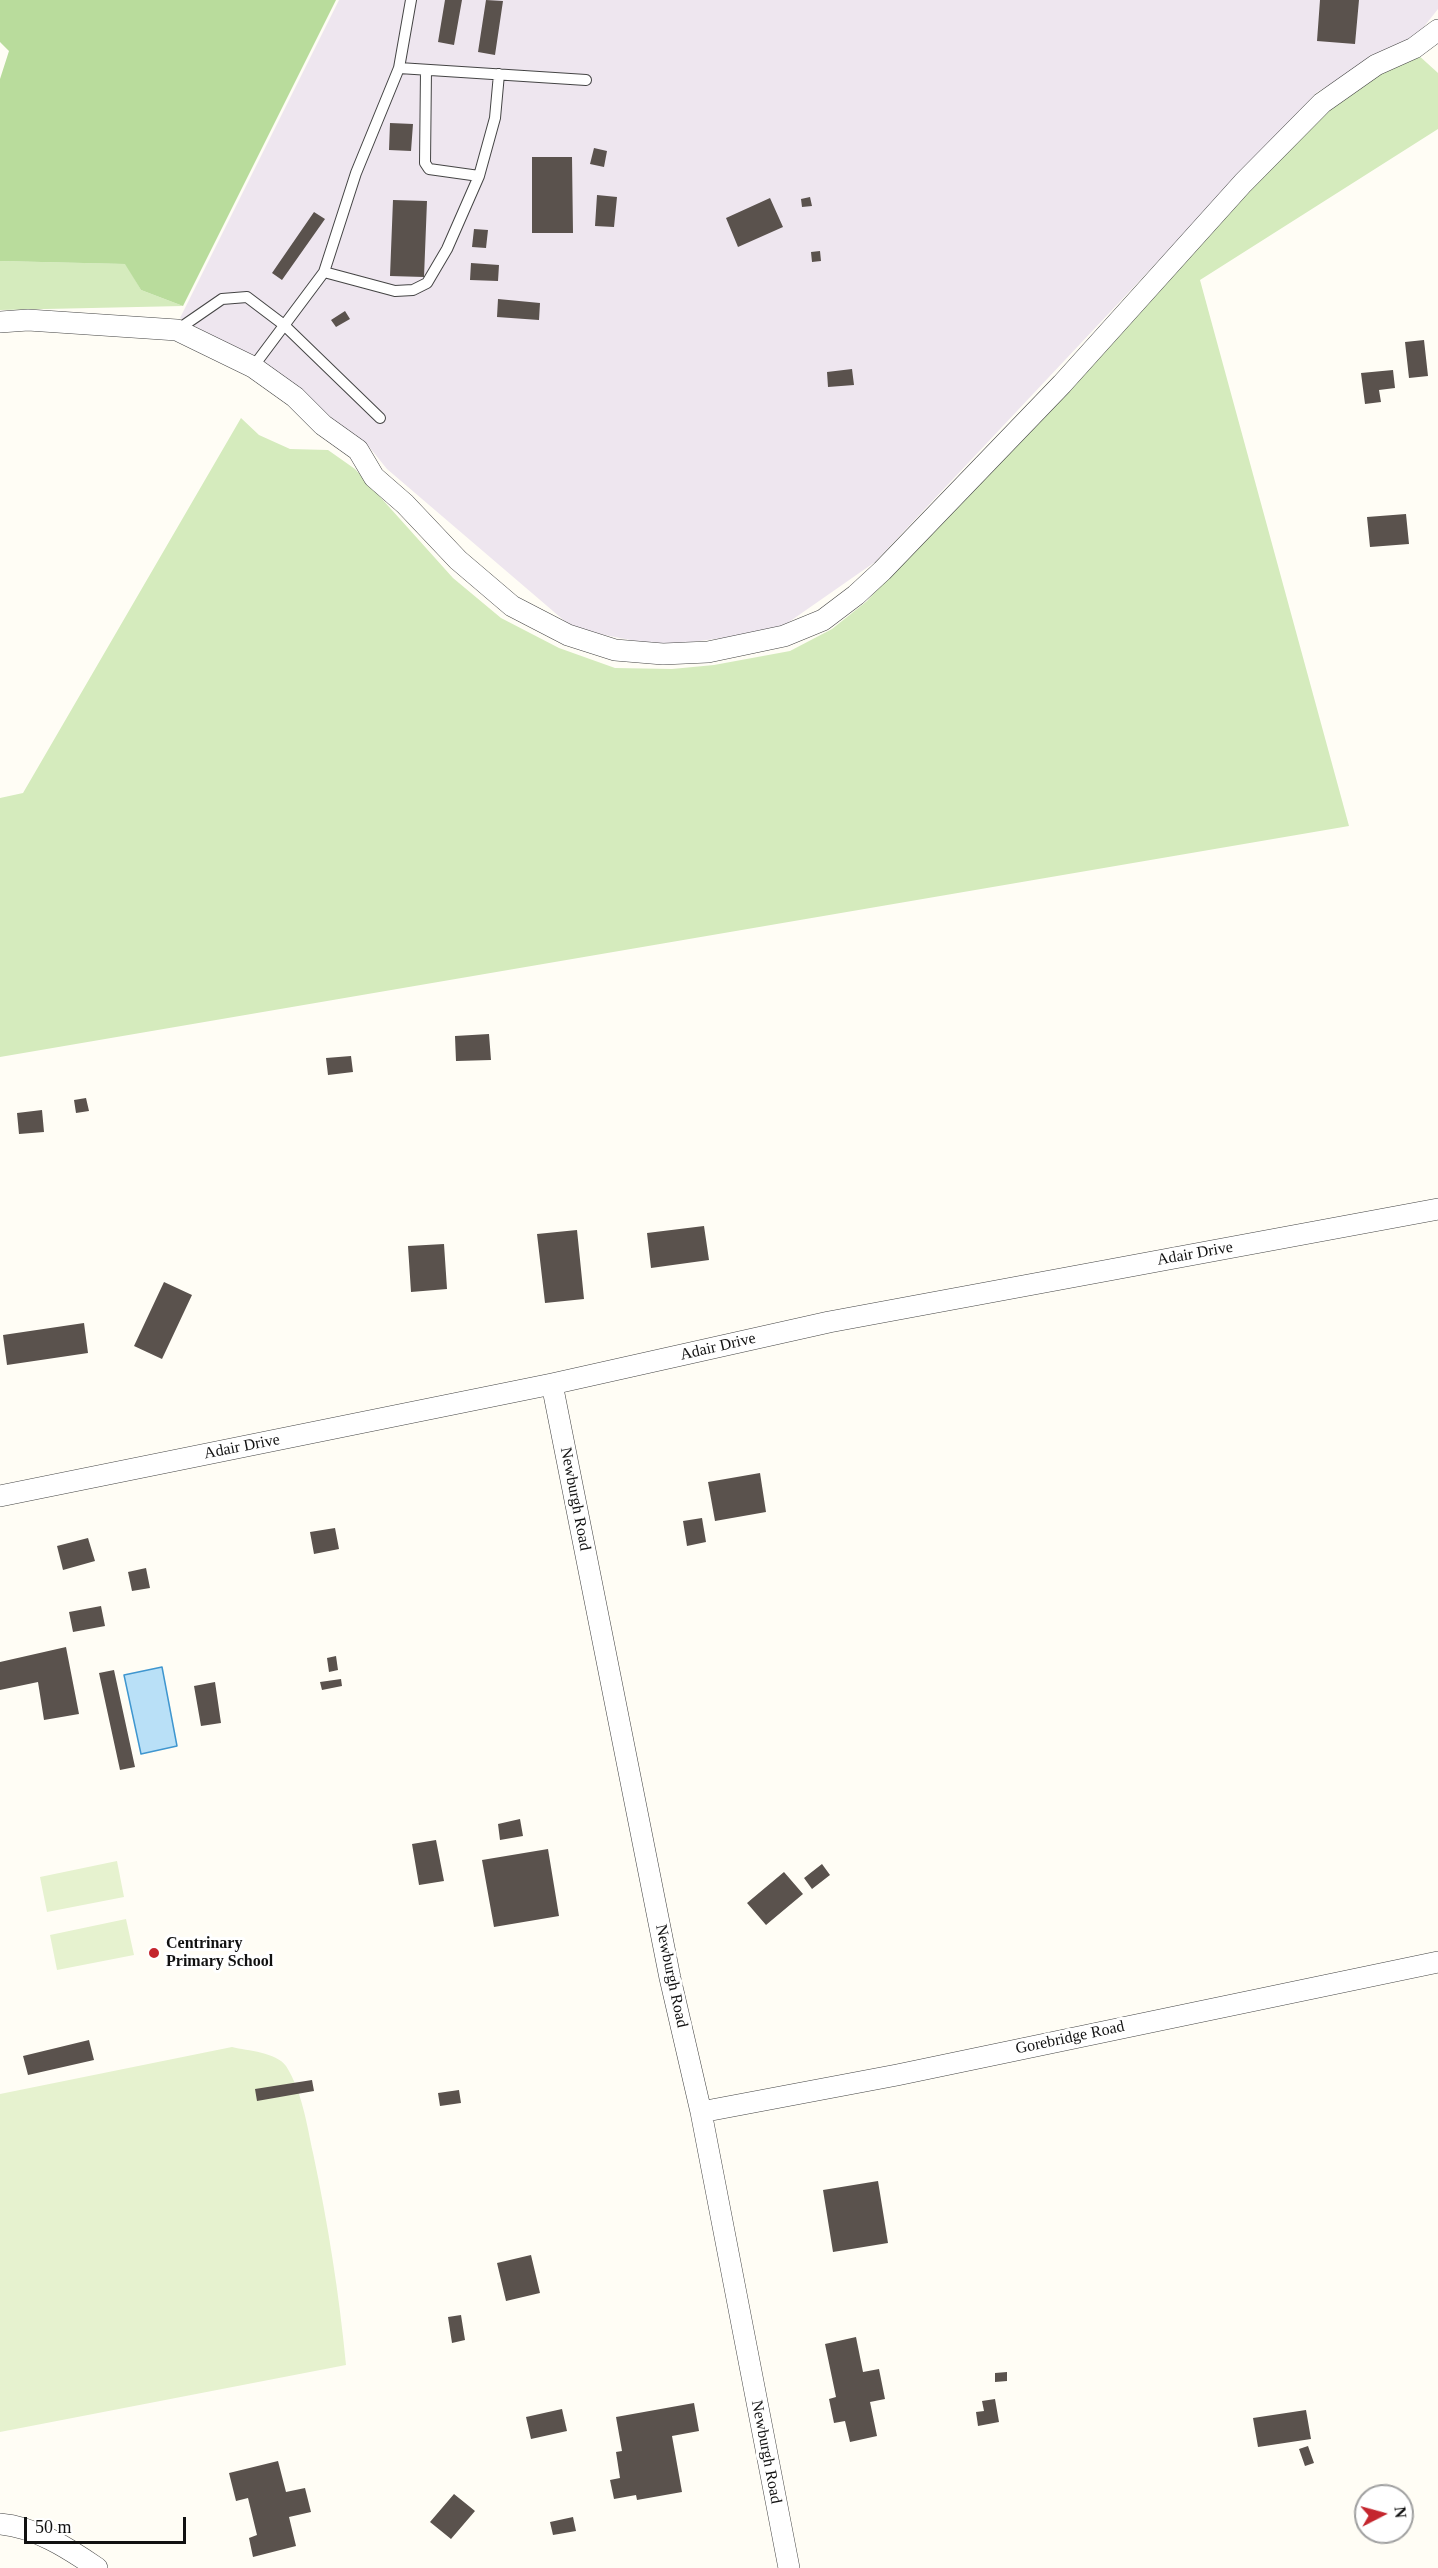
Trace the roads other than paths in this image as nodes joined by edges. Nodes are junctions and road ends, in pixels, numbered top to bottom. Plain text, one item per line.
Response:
1 (411, 0) edge
2 (1435, 41) edge
3 (399, 68) junction
4 (426, 70) junction
5 (499, 74) junction
6 (586, 80) dead end
7 (479, 176) junction
8 (324, 272) junction
9 (0, 322) edge
10 (284, 325) junction
11 (177, 330) junction
12 (253, 367) junction
13 (380, 418) dead end
14 (1438, 1209) edge
15 (552, 1384) junction
16 (0, 1496) edge
17 (1438, 1962) edge
18 (701, 2112) junction
19 (0, 2524) edge
20 (97, 2568) edge
21 (789, 2568) edge

1 - 3 lane
2 - 12 street
3 - 4 lane
3 - 8 lane
4 - 5 lane
4 - 7 lane
5 - 6 lane
5 - 7 lane
7 - 8 lane
8 - 10 lane
9 - 11 street
10 - 11 lane
10 - 12 lane
10 - 13 lane
11 - 12 street
14 - 15 street, Adair Drive
15 - 16 street, Adair Drive
15 - 18 street, Newburgh Road
17 - 18 street, Gorebridge Road
18 - 21 street, Newburgh Road
19 - 20 street

